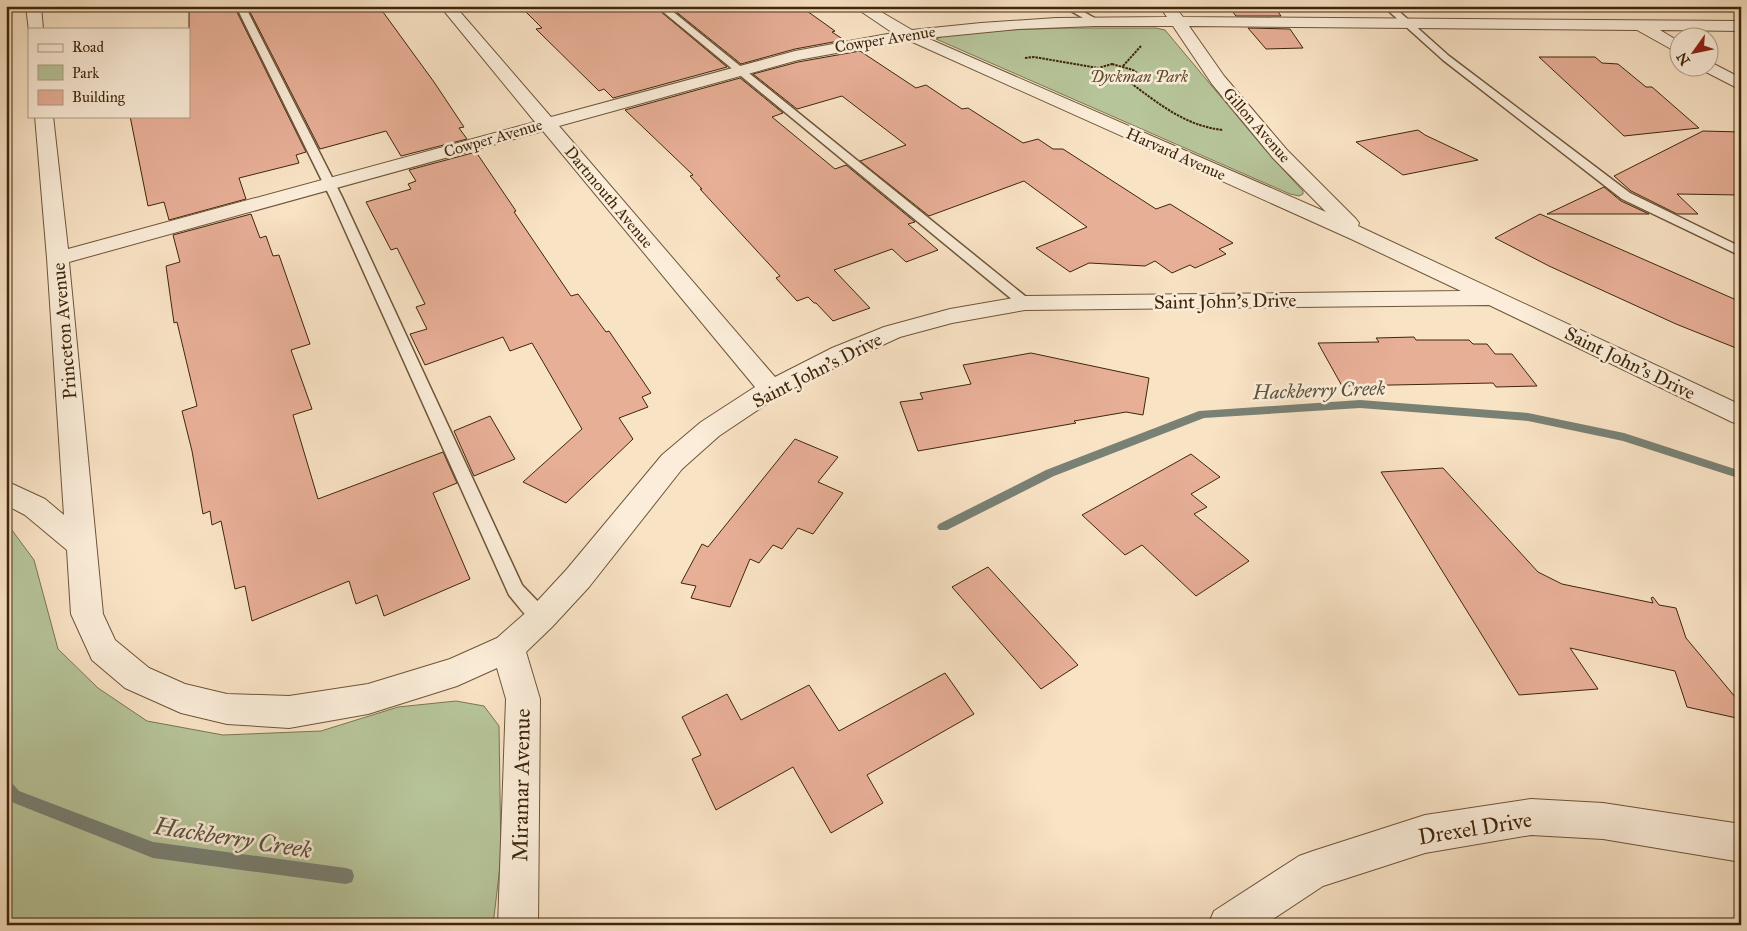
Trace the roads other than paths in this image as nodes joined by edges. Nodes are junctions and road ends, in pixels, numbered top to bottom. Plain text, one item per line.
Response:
1 (18, 6) edge
2 (32, 6) edge
3 (240, 6) edge
4 (447, 6) edge
5 (660, 6) edge
6 (860, 6) edge
7 (1066, 6) edge
8 (1387, 6) edge
9 (6, 8) edge
10 (1623, 12) dead end
11 (1173, 14) edge
12 (1095, 21) junction
13 (1405, 23) junction
14 (1641, 26) junction
15 (1741, 26) edge
16 (35, 28) edge
17 (907, 34) junction
18 (1670, 43) edge
19 (740, 71) junction
20 (1720, 73) edge
21 (1741, 85) edge
22 (44, 118) edge
23 (546, 123) junction
24 (330, 184) junction
25 (1359, 234) junction
26 (1741, 252) edge
27 (58, 258) junction
28 (1494, 298) junction
29 (1025, 303) junction
30 (772, 389) junction
31 (1741, 416) edge
32 (6, 492) edge
33 (81, 545) junction
34 (542, 618) junction
35 (508, 648) junction
36 (1741, 843) edge
37 (1234, 923) edge
38 (518, 925) edge

1 - 9 street
2 - 16 street
3 - 24 lane
4 - 23 street, Dartmouth Avenue
5 - 19 lane
6 - 17 street, Harvard Avenue
7 - 12 lane
8 - 13 lane
10 - 14 street
11 - 12 street, Cowper Avenue
11 - 13 street, Cowper Avenue
11 - 25 street, Gillon Avenue
12 - 17 street, Cowper Avenue
13 - 14 street, Cowper Avenue
13 - 26 lane
14 - 15 street, Cowper Avenue
14 - 18 street
17 - 19 street, Cowper Avenue
17 - 25 street, Harvard Avenue
19 - 23 street, Cowper Avenue
19 - 29 lane
20 - 21 street
22 - 27 street, Princeton Avenue
23 - 24 street, Cowper Avenue
23 - 30 street, Dartmouth Avenue
24 - 27 street, Cowper Avenue
24 - 34 lane
25 - 28 street, Harvard Avenue
27 - 33 street, Princeton Avenue
28 - 29 street, Saint John's Drive
28 - 31 street, Saint John's Drive
29 - 30 street, Saint John's Drive
30 - 34 street, Saint John's Drive
32 - 33 street
33 - 35 street, Saint John's Drive
34 - 35 street, Saint John's Drive
35 - 38 street, Miramar Avenue
36 - 37 street, Drexel Drive

